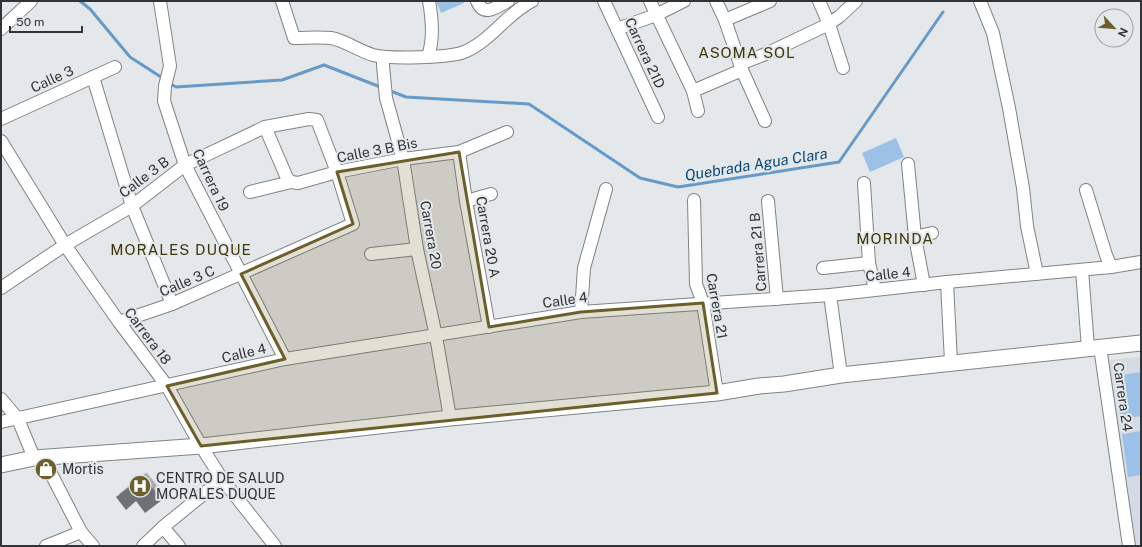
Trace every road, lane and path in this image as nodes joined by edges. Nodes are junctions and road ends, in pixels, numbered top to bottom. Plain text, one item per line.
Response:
1 (32, 1) edge
2 (160, 1) edge
3 (282, 1) edge
4 (429, 1) edge
5 (508, 1) edge
6 (604, 1) edge
7 (650, 1) edge
8 (684, 1) edge
9 (716, 1) edge
10 (770, 1) edge
11 (819, 1) edge
12 (856, 1) edge
13 (980, 1) edge
14 (526, 2) edge
15 (478, 4) edge
16 (656, 15) junction
17 (725, 20) junction
18 (828, 24) junction
19 (1, 29) edge
20 (617, 29) junction
21 (428, 56) junction
22 (383, 61) junction
23 (115, 67) dead end
24 (741, 67) junction
25 (843, 68) dead end
26 (93, 77) junction
27 (693, 90) junction
28 (698, 111) dead end
29 (658, 117) dead end
30 (1, 119) edge
31 (765, 121) dead end
32 (265, 128) junction
33 (507, 132) dead end
34 (1, 142) edge
35 (459, 152) junction
36 (403, 159) junction
37 (908, 164) dead end
38 (185, 165) junction
39 (337, 172) junction
40 (291, 182) junction
41 (864, 183) dead end
42 (606, 189) dead end
43 (1086, 190) dead end
44 (250, 192) dead end
45 (492, 194) dead end
46 (694, 200) dead end
47 (466, 201) junction
48 (768, 201) dead end
49 (132, 206) junction
50 (932, 233) dead end
51 (916, 237) junction
52 (65, 245) junction
53 (416, 249) junction
54 (371, 254) dead end
55 (1141, 262) edge
56 (869, 263) junction
57 (1111, 267) junction
58 (823, 268) dead end
59 (1082, 270) junction
60 (241, 274) junction
61 (1037, 274) junction
62 (947, 282) junction
63 (924, 285) junction
64 (1, 288) edge
65 (875, 290) junction
66 (830, 294) junction
67 (777, 299) junction
68 (172, 304) junction
69 (703, 304) junction
70 (581, 312) junction
71 (119, 322) junction
72 (489, 327) junction
73 (436, 336) junction
74 (1141, 343) edge
75 (1094, 348) junction
76 (285, 359) junction
77 (951, 362) junction
78 (841, 375) junction
79 (167, 386) junction
80 (717, 393) junction
81 (1, 399) edge
82 (450, 418) junction
83 (18, 419) junction
84 (1, 422) edge
85 (201, 446) junction
86 (39, 458) junction
87 (1, 465) edge
88 (222, 479) junction
89 (163, 527) junction
90 (81, 532) junction
91 (46, 546) edge
92 (93, 546) edge
93 (143, 546) edge
94 (179, 546) edge
95 (275, 546) edge
96 (1129, 546) edge

1 - 19 street
2 - 38 street, Carrera 19
3 - 22 street
4 - 21 street
5 - 15 street
6 - 20 street, Carrera 21D
7 - 16 street
8 - 16 street
9 - 17 street
10 - 17 street
11 - 18 street
12 - 18 street
13 - 61 street
14 - 21 street
16 - 20 street
16 - 27 street
17 - 24 street
18 - 24 street
18 - 25 street
20 - 29 street, Carrera 21D
21 - 22 street
22 - 36 street, Carrera 20
23 - 26 street, Calle 3
24 - 27 street
24 - 31 street
26 - 30 street, Calle 3
26 - 49 street
27 - 28 street
32 - 38 street, Calle 3 B
32 - 39 street, Calle 3 B
32 - 40 street
33 - 35 street, Calle 3 B Bis
34 - 52 street, Carrera 18
35 - 36 street, Calle 3 B Bis
35 - 47 street, Carrera 20 A
36 - 39 street, Calle 3 B Bis
36 - 53 street, Carrera 20
37 - 51 street
38 - 49 street, Calle 3 B
38 - 60 street, Carrera 19
39 - 40 street, Calle 3 B Bis
39 - 60 street, Calle 3 C
40 - 44 street, Calle 3 B Bis
41 - 56 street
42 - 70 street
43 - 57 street
45 - 47 street
46 - 69 street, Carrera 21
47 - 72 street, Carrera 20 A
48 - 67 street, Carrera 21 B
49 - 52 street, Calle 3 B
49 - 68 street
50 - 51 street
51 - 63 street
52 - 64 street, Calle 3 B
52 - 71 street, Carrera 18
53 - 54 street
53 - 73 street, Carrera 20
55 - 57 street, Calle 4
56 - 58 street
56 - 65 street
57 - 59 street, Calle 4
59 - 61 street, Calle 4
59 - 75 street, Carrera 24
60 - 68 street, Calle 3 C
60 - 76 street, Carrera 19
61 - 62 street, Calle 4
62 - 63 street, Calle 4
62 - 77 street
63 - 65 street, Calle 4
65 - 66 street, Calle 4
66 - 67 street, Calle 4
66 - 78 street
67 - 69 street, Calle 4
68 - 71 street, Calle 3 C
69 - 70 street, Calle 4
69 - 80 street, Carrera 21
70 - 72 street, Calle 4
71 - 79 street, Carrera 18
72 - 73 street, Calle 4
73 - 76 street, Calle 4
73 - 82 street, Carrera 20
74 - 75 street
75 - 77 street
75 - 96 street, Carrera 24
76 - 79 street, Calle 4
77 - 78 street
78 - 80 street
79 - 83 street, Calle 4
79 - 85 street, Carrera 18
80 - 82 street
81 - 83 street
82 - 85 street
83 - 84 street, Calle 4
83 - 86 street
85 - 86 street
85 - 88 street, Carrera 18
86 - 87 street
86 - 90 street
88 - 89 street
88 - 95 street, Carrera 18
89 - 93 street
89 - 94 street
90 - 91 street
90 - 92 street

